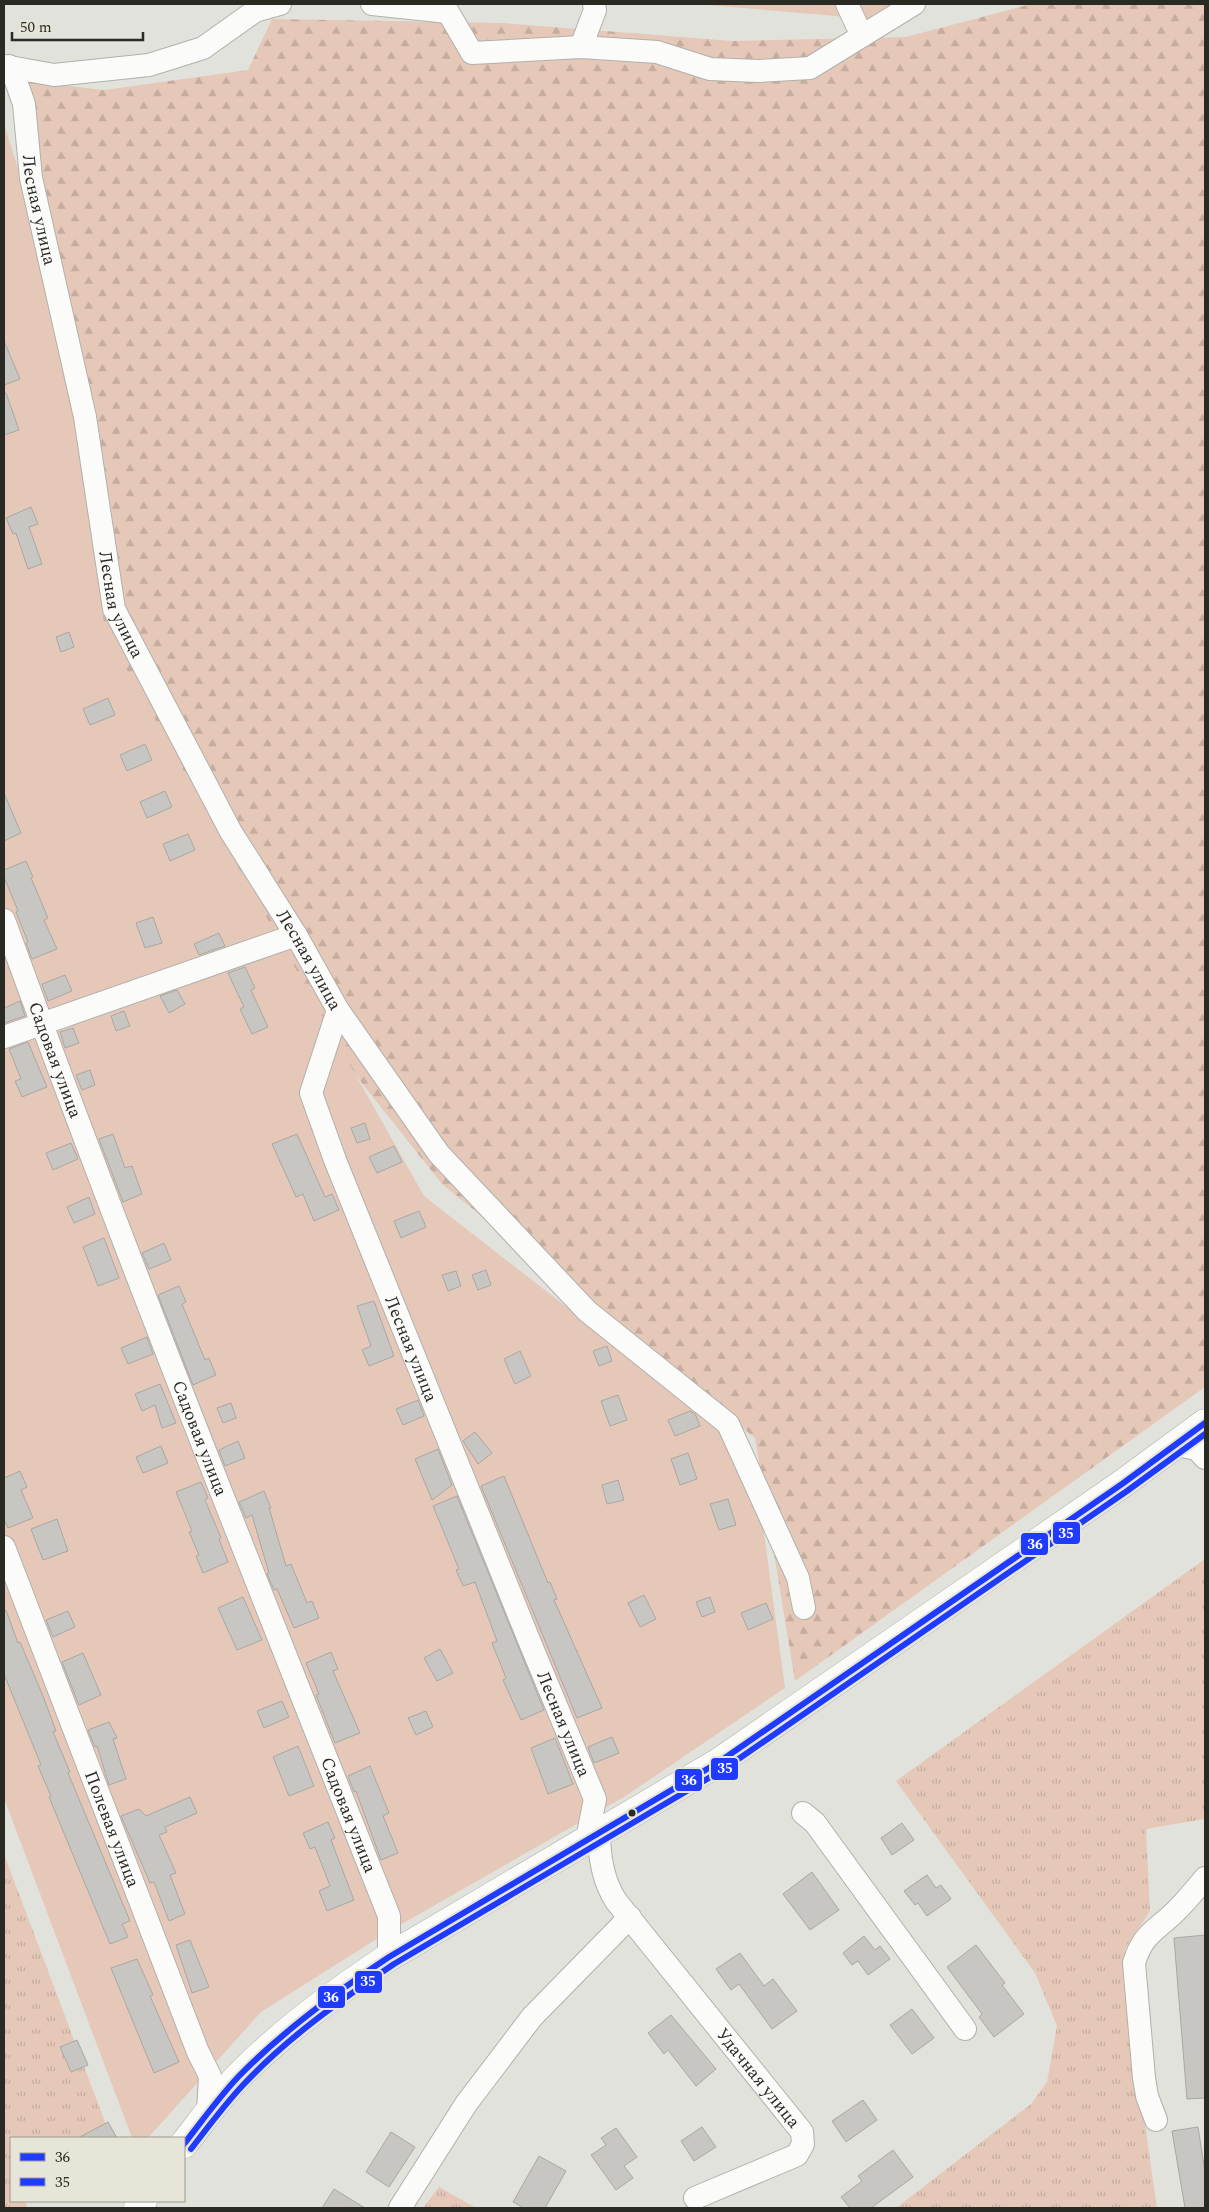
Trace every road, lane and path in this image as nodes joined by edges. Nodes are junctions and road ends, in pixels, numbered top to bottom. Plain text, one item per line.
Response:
1 (280, 4) edge
2 (372, 4) edge
3 (594, 4) edge
4 (847, 4) edge
5 (914, 4) edge
6 (862, 36) junction
7 (581, 47) junction
8 (6, 66) edge
9 (4, 920) edge
10 (296, 935) junction
11 (338, 1010) junction
12 (41, 1024) junction
13 (4, 1037) edge
14 (1205, 1423) edge
15 (1177, 1445) junction
16 (1205, 1458) edge
17 (4, 1547) edge
18 (804, 1608) dead end
19 (803, 1813) dead end
20 (593, 1835) junction
21 (1203, 1887) edge
22 (630, 1918) junction
23 (389, 1957) junction
24 (964, 2029) dead end
25 (208, 2113) junction
26 (1156, 2120) dead end
27 (185, 2143) edge
28 (696, 2198) dead end
29 (400, 2208) edge

1 - 8 street
2 - 7 street
3 - 7 street
4 - 6 street
5 - 6 street
6 - 7 street
8 - 10 street, Лесная улица
9 - 12 street, Садовая улица
10 - 11 street, Лесная улица
10 - 12 street
11 - 18 street
11 - 20 street, Лесная улица
12 - 13 street
12 - 23 street, Садовая улица
14 - 15 main road
15 - 16 street
15 - 20 main road
17 - 25 street, Полевая улица
19 - 24 street
20 - 22 street, Удачная улица
20 - 23 main road
21 - 26 street
22 - 28 street, Удачная улица
22 - 29 street
23 - 25 main road
25 - 27 main road

